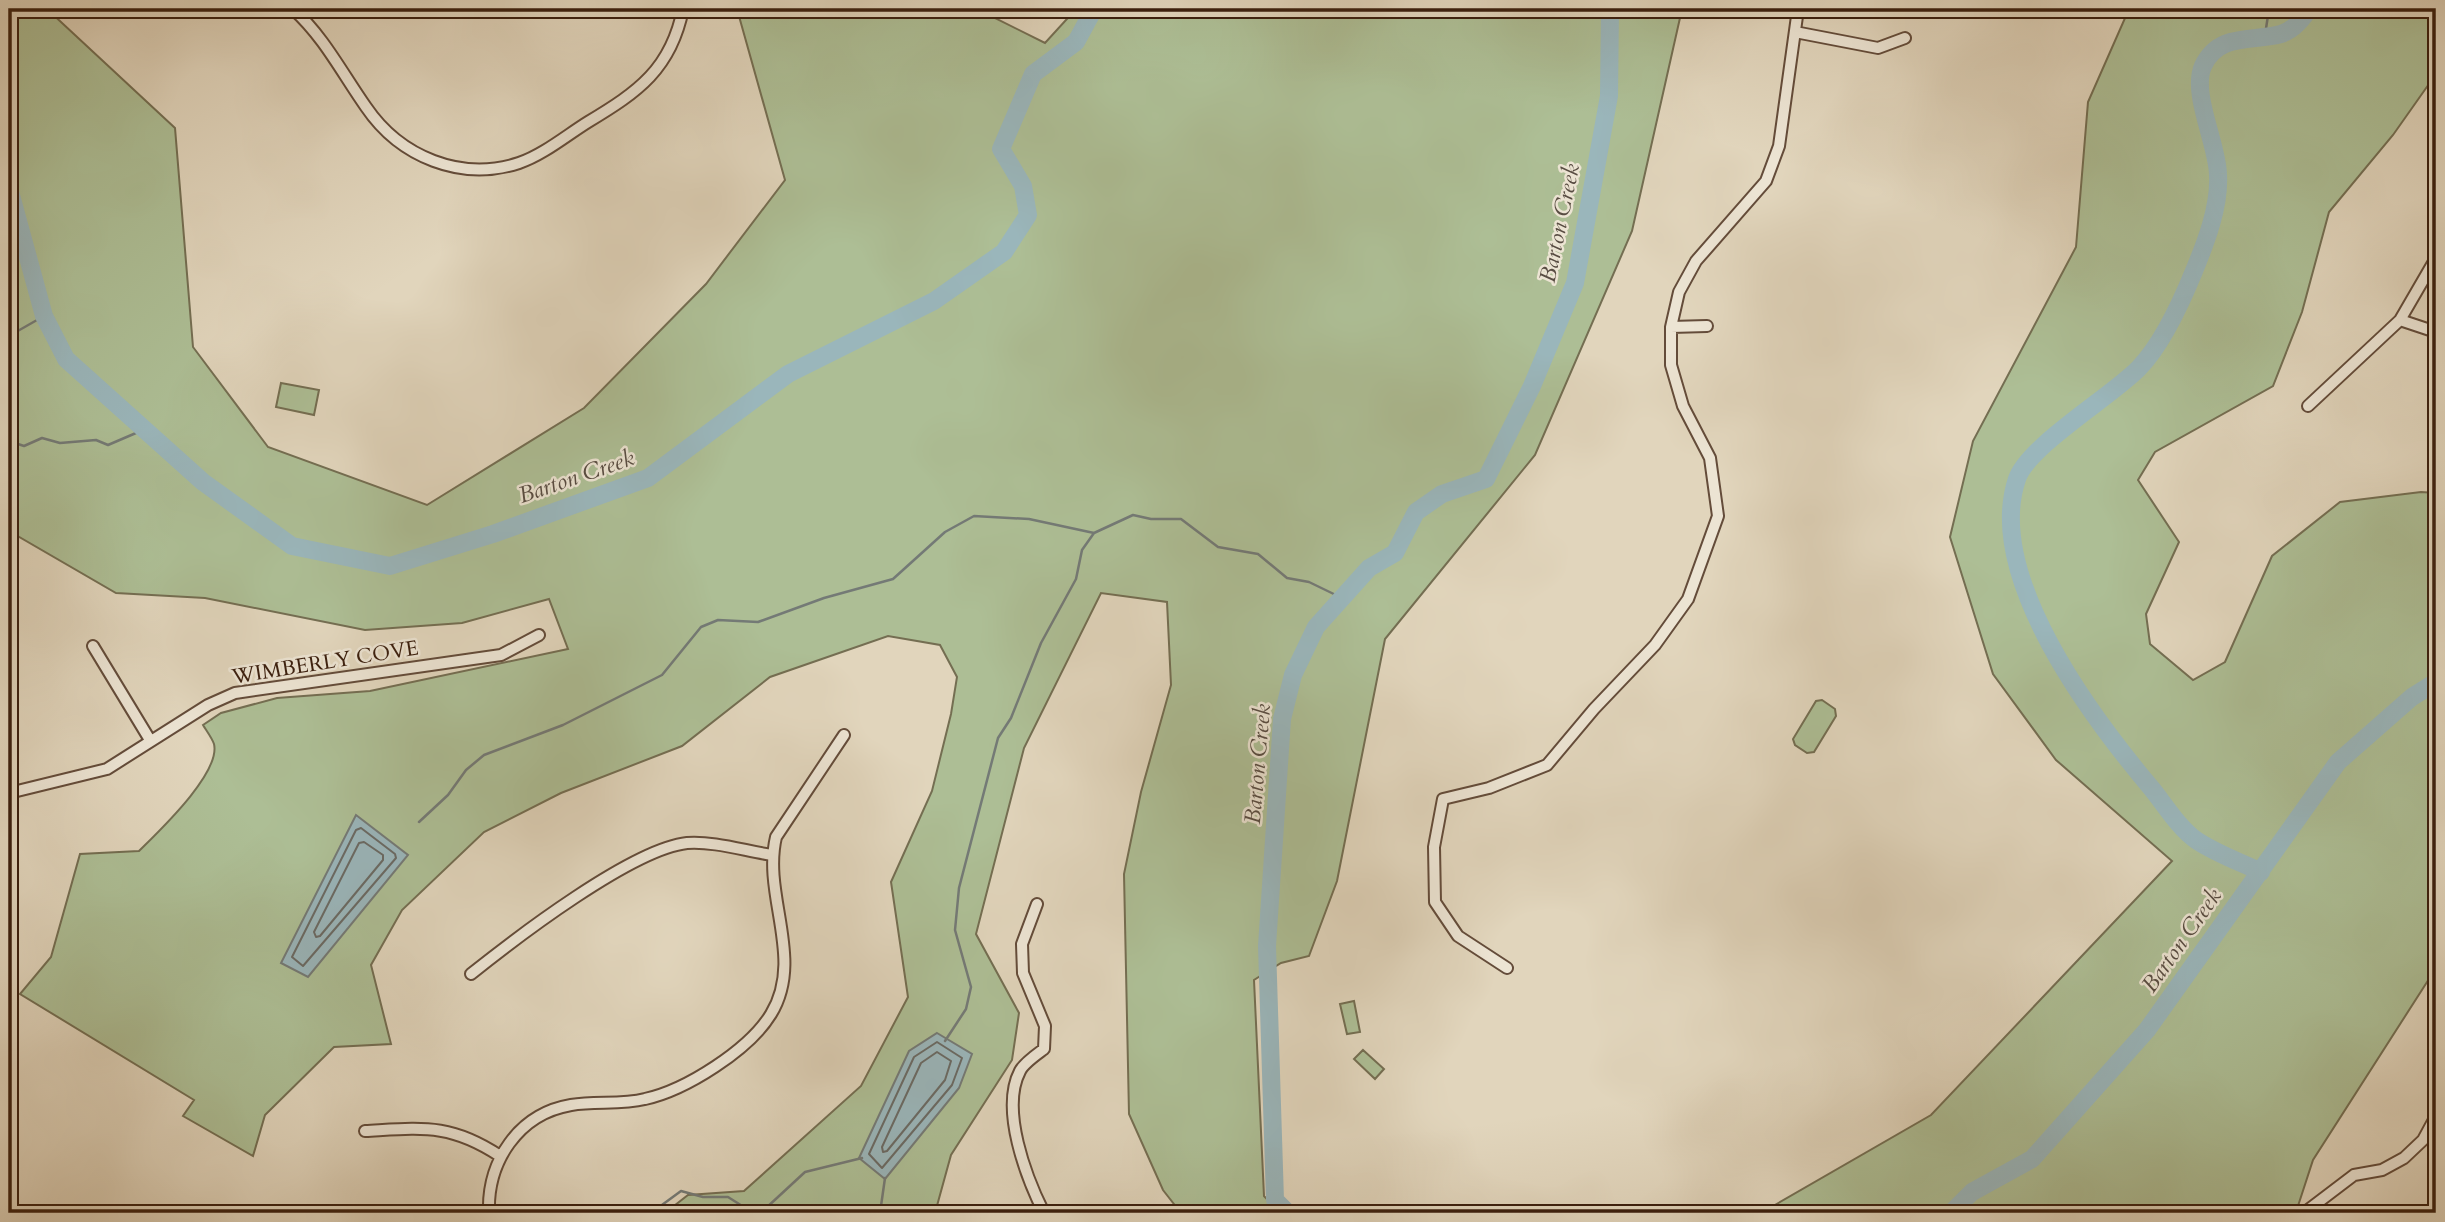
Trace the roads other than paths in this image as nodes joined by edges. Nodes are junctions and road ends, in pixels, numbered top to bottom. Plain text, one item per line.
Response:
1 (293, 9) edge
2 (683, 9) edge
3 (1798, 9) edge
4 (1795, 32) junction
5 (1905, 38) dead end
6 (2436, 258) edge
7 (2400, 320) junction
8 (1707, 326) dead end
9 (1671, 327) junction
10 (2436, 332) edge
11 (2308, 406) dead end
12 (538, 635) dead end
13 (93, 646) dead end
14 (844, 736) dead end
15 (150, 740) junction
16 (9, 793) edge
17 (772, 855) junction
18 (1037, 904) dead end
19 (1507, 968) dead end
20 (471, 974) dead end
21 (2436, 1116) edge
22 (365, 1131) dead end
23 (500, 1156) junction
24 (488, 1213) edge
25 (1044, 1213) edge
26 (2304, 1213) edge

1 - 2 street
3 - 4 street
4 - 5 street
4 - 9 street
6 - 7 street
7 - 10 street
7 - 11 street
8 - 9 street
9 - 19 street
12 - 15 street, WIMBERLY COVE
13 - 15 street
14 - 17 street
15 - 16 street, WIMBERLY COVE
17 - 20 street
17 - 23 street
18 - 25 street
21 - 26 street
22 - 23 street
23 - 24 street

